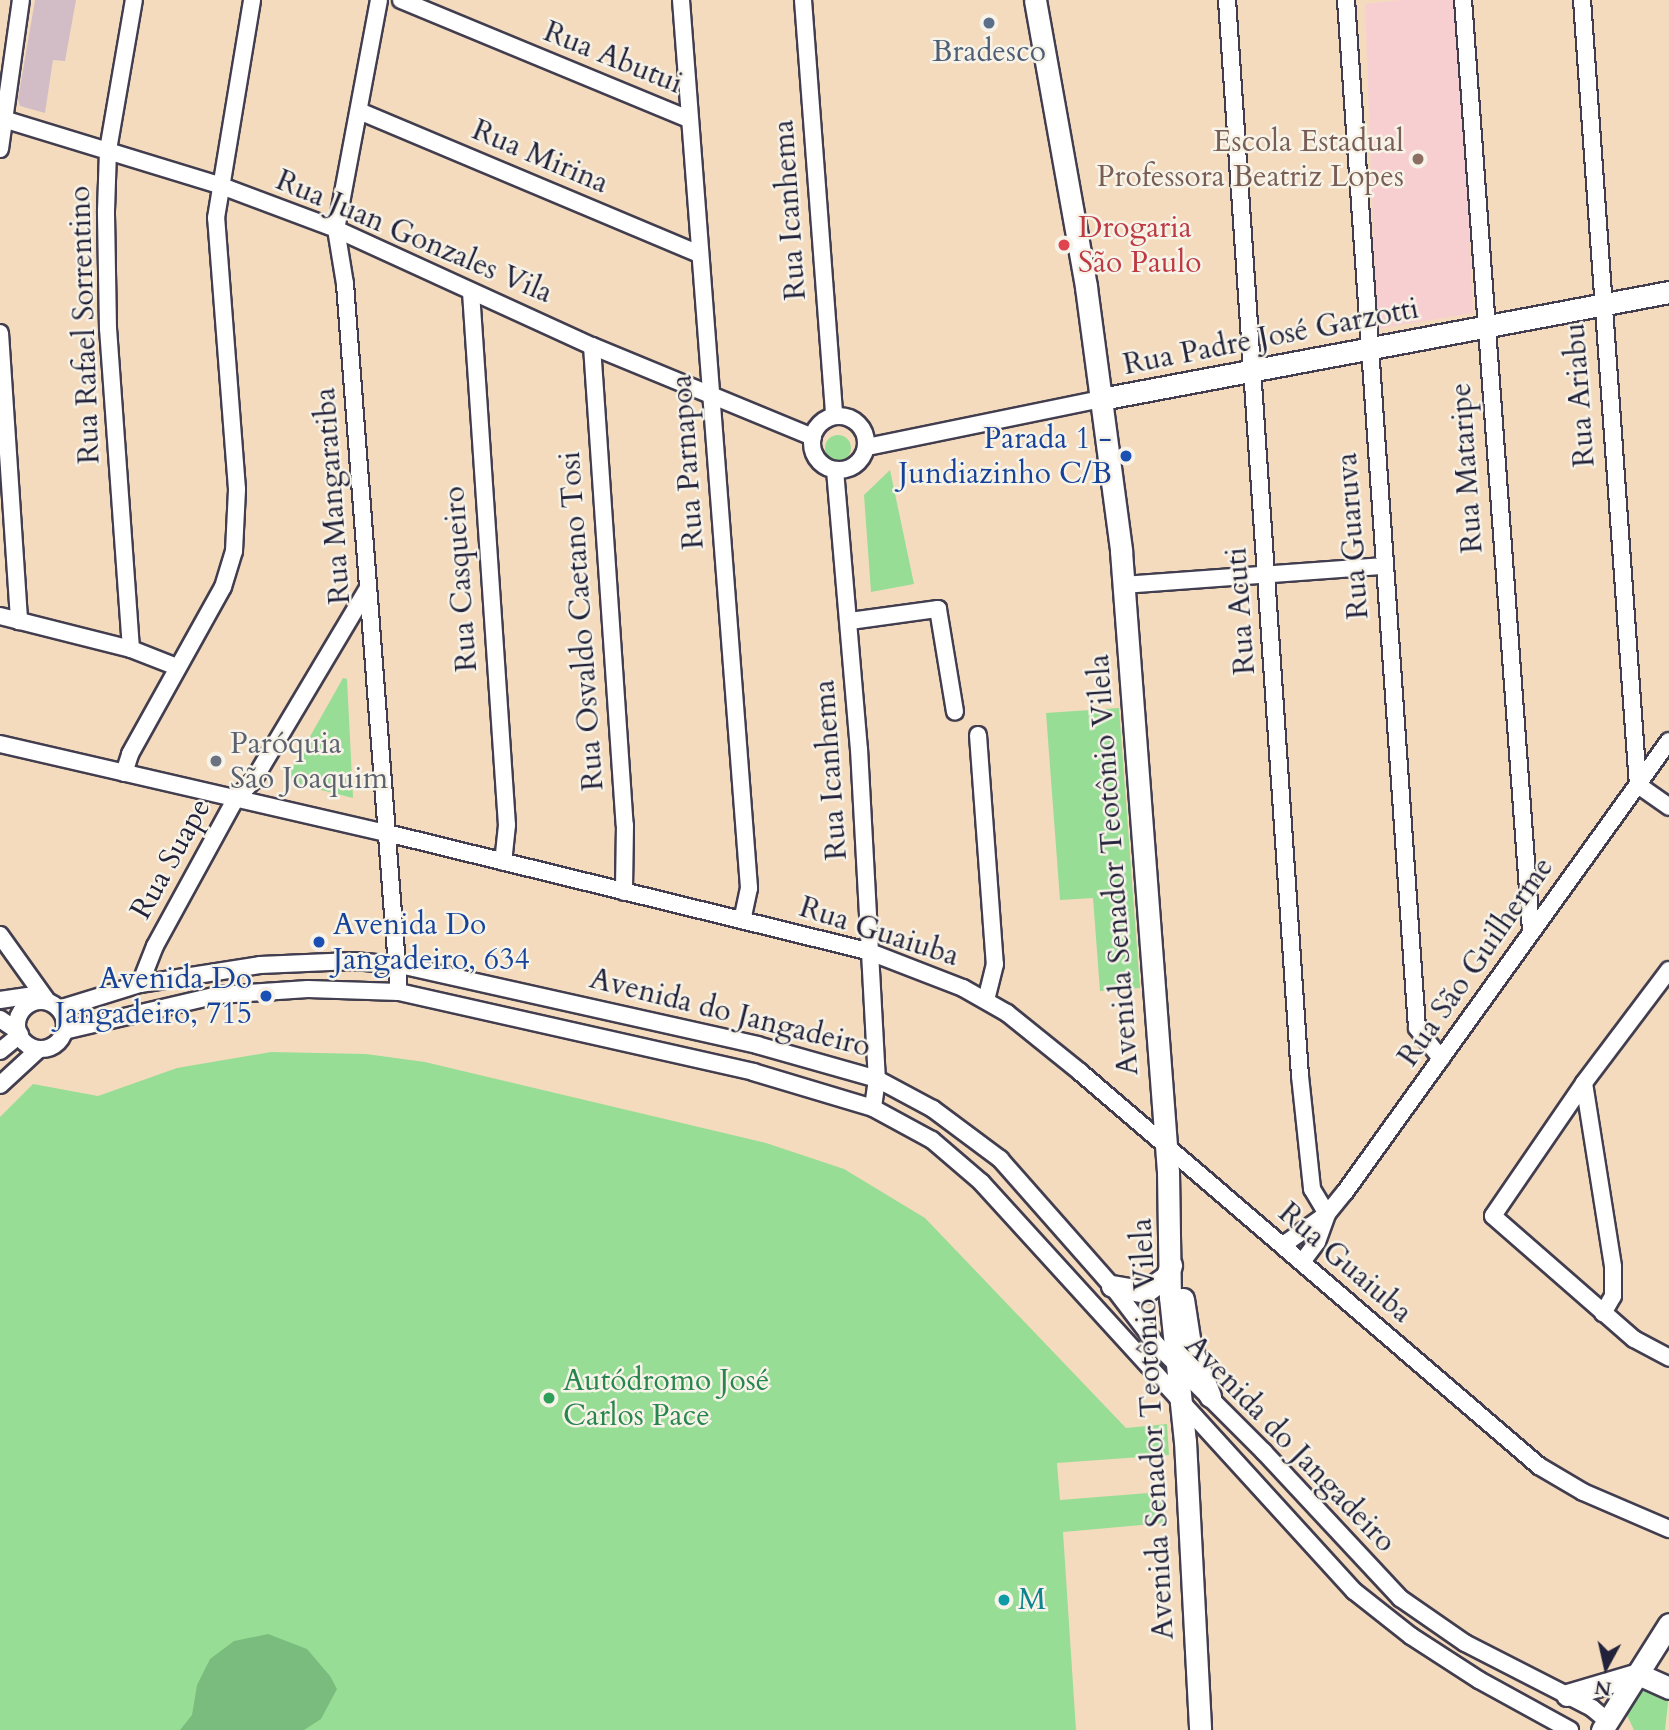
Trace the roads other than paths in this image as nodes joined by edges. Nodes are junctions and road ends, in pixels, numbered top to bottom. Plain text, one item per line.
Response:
1 (21, 0) edge
2 (134, 0) edge
3 (252, 0) edge
4 (379, 0) edge
5 (401, 0) edge
6 (681, 0) edge
7 (803, 0) edge
8 (1035, 0) edge
9 (1227, 0) edge
10 (1346, 0) edge
11 (1463, 0) edge
12 (1582, 0) edge
13 (359, 111) junction
14 (1, 118) edge
15 (689, 119) junction
16 (0, 149) edge
17 (108, 150) junction
18 (219, 185) junction
19 (335, 229) junction
20 (699, 254) junction
21 (471, 292) junction
22 (1669, 292) edge
23 (1601, 305) junction
24 (1484, 327) junction
25 (0, 333) edge
26 (592, 346) junction
27 (1367, 348) junction
28 (1252, 370) junction
29 (711, 393) junction
30 (1101, 399) junction
31 (834, 416) junction
32 (863, 430) junction
33 (816, 432) junction
34 (885, 440) junction
35 (867, 447) junction
36 (835, 470) junction
37 (1383, 566) junction
38 (1267, 578) junction
39 (1124, 585) junction
40 (369, 587) junction
41 (0, 617) edge
42 (19, 621) junction
43 (850, 621) junction
44 (131, 649) junction
45 (177, 667) junction
46 (955, 712) dead end
47 (978, 735) dead end
48 (1669, 741) edge
49 (0, 744) edge
50 (124, 773) junction
51 (1638, 785) junction
52 (235, 800) junction
53 (1669, 807) edge
54 (387, 833) junction
55 (503, 862) junction
56 (624, 892) junction
57 (742, 920) junction
58 (1531, 931) junction
59 (0, 935) edge
60 (870, 952) junction
61 (400, 965) junction
62 (1669, 970) edge
63 (140, 984) junction
64 (399, 992) junction
65 (2, 997) edge
66 (986, 1000) junction
67 (50, 1001) junction
68 (0, 1019) edge
69 (19, 1028) junction
70 (64, 1031) junction
71 (39, 1049) junction
72 (0, 1051) edge
73 (1441, 1059) junction
74 (877, 1079) junction
75 (1584, 1083) junction
76 (0, 1085) edge
77 (873, 1108) junction
78 (1167, 1151) junction
79 (1327, 1214) junction
80 (1283, 1245) junction
81 (1302, 1262) junction
82 (1172, 1263) junction
83 (1112, 1286) junction
84 (1602, 1313) junction
85 (1669, 1358) edge
86 (1176, 1365) junction
87 (1210, 1396) junction
88 (1182, 1402) junction
89 (1669, 1529) edge
90 (1669, 1624) edge
91 (1491, 1657) junction
92 (1638, 1674) junction
93 (1479, 1680) junction
94 (1669, 1688) edge
95 (1567, 1695) junction
96 (1606, 1726) edge
97 (1200, 1730) edge
98 (1570, 1730) edge

1 - 14 street
2 - 17 street, Rua Rafael Sorrentino
3 - 18 street
4 - 13 street, Rua Mangaratiba
5 - 15 street, Rua Abutui
6 - 15 street, Rua Parnapoa
7 - 31 street, Rua Icanhema
8 - 30 main road, Avenida Senador Teotônio Vilela
9 - 28 street, Rua Acuti
10 - 27 street, Rua Guaruva
11 - 24 street, Rua Mataripe
12 - 23 street, Rua Ariabu
13 - 19 street, Rua Mangaratiba
13 - 20 street, Rua Mirina
14 - 16 street
14 - 17 street, Rua Juan Gonzales Vila
15 - 20 street, Rua Parnapoa
17 - 18 street, Rua Juan Gonzales Vila
17 - 44 street, Rua Rafael Sorrentino
18 - 19 street, Rua Juan Gonzales Vila
18 - 45 street
19 - 21 street, Rua Juan Gonzales Vila
19 - 40 street, Rua Mangaratiba
20 - 29 street, Rua Parnapoa
21 - 26 street, Rua Juan Gonzales Vila
21 - 55 street, Rua Casqueiro
22 - 23 main road, Rua Padre José Garzotti
23 - 24 main road, Rua Padre José Garzotti
23 - 51 street, Rua Ariabu
24 - 27 main road, Rua Padre José Garzotti
24 - 58 street, Rua Mataripe
25 - 42 street
26 - 29 street, Rua Juan Gonzales Vila
26 - 56 street, Rua Osvaldo Caetano Tosi
27 - 28 main road, Rua Padre José Garzotti
27 - 37 street, Rua Guaruva
28 - 30 main road, Rua Padre José Garzotti
28 - 38 street, Rua Acuti
29 - 33 street, Rua Juan Gonzales Vila
29 - 57 street, Rua Parnapoa
30 - 34 street, Rua Padre José Garzotti
30 - 39 main road, Avenida Senador Teotônio Vilela
31 - 32 street
31 - 33 street
32 - 34 street
32 - 35 street
33 - 36 street
34 - 35 street, Rua Padre José Garzotti
35 - 36 street
36 - 43 street, Rua Icanhema
37 - 38 street
37 - 73 street, Rua Guaruva
38 - 39 street
38 - 79 street, Rua Acuti
39 - 78 main road, Avenida Senador Teotônio Vilela
40 - 52 street, Rua Suape
40 - 54 street, Rua Mangaratiba
41 - 42 street
42 - 44 street
43 - 46 street
43 - 60 street, Rua Icanhema
44 - 45 street
45 - 50 street
47 - 66 street
48 - 51 street, Rua São Guilherme
49 - 50 street, Rua Guaiuba
50 - 52 street, Rua Guaiuba
51 - 53 street
51 - 58 street, Rua São Guilherme
52 - 54 street, Rua Guaiuba
52 - 63 street, Rua Suape
54 - 55 street, Rua Guaiuba
54 - 61 street, Rua Mangaratiba
55 - 56 street, Rua Guaiuba
56 - 57 street, Rua Guaiuba
57 - 60 street, Rua Guaiuba
58 - 73 street, Rua São Guilherme
59 - 67 street
60 - 66 street, Rua Guaiuba
60 - 74 street, Rua Icanhema
61 - 63 street, Avenida do Jangadeiro
61 - 64 street, Rua Mangaratiba
61 - 74 street, Avenida do Jangadeiro
62 - 75 street
63 - 67 street, Avenida do Jangadeiro
64 - 70 street, Avenida do Jangadeiro
64 - 77 street, Avenida do Jangadeiro
65 - 67 street
65 - 69 street
66 - 78 street, Rua Guaiuba
67 - 69 street
67 - 70 street
68 - 69 street
69 - 71 street
69 - 72 street
70 - 71 street
71 - 76 street
73 - 79 street, Rua São Guilherme
74 - 77 street, Rua Icanhema
74 - 83 street, Avenida do Jangadeiro
75 - 84 street
75 - 84 street
77 - 88 street, Avenida do Jangadeiro
78 - 80 street, Rua Guaiuba
78 - 82 main road, Avenida Senador Teotônio Vilela
79 - 80 street, Rua São Guilherme
79 - 81 street, Rua São Guilherme
80 - 81 street, Rua Guaiuba
81 - 89 street, Rua Guaiuba
82 - 83 main road
82 - 86 main road, Avenida Senador Teotônio Vilela
82 - 87 main road
83 - 86 street, Avenida do Jangadeiro
84 - 85 street
86 - 87 street, Avenida do Jangadeiro
86 - 88 main road, Avenida Senador Teotônio Vilela
87 - 91 street, Avenida do Jangadeiro
88 - 93 street, Avenida do Jangadeiro
88 - 97 main road, Avenida Senador Teotônio Vilela
90 - 92 main road
91 - 93 street
91 - 95 street, Avenida do Jangadeiro
92 - 94 main road
92 - 95 main road
92 - 96 main road
93 - 98 street, Avenida do Jangadeiro
95 - 96 street, Avenida do Jangadeiro

